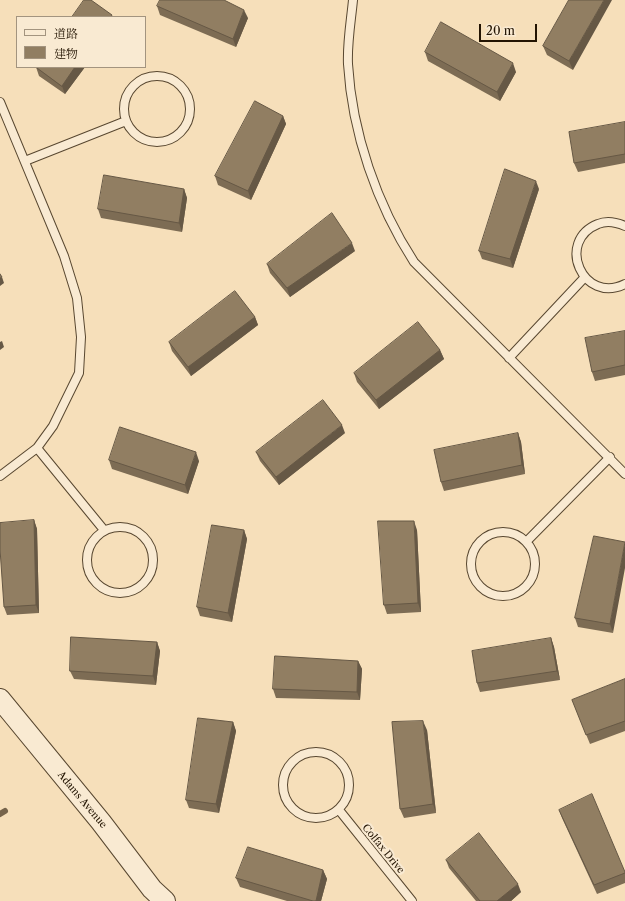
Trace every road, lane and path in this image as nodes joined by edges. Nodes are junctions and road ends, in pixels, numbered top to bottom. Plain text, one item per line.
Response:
1 (353, 0) edge
2 (0, 102) edge
3 (126, 121) junction
4 (25, 161) junction
5 (625, 226) edge
6 (585, 278) junction
7 (625, 284) edge
8 (509, 358) junction
9 (37, 448) junction
10 (610, 457) junction
11 (625, 474) edge
12 (0, 476) edge
13 (104, 530) junction
14 (527, 541) junction
15 (0, 699) edge
16 (339, 810) junction
17 (165, 901) edge
18 (412, 901) edge

1 - 8 lane
2 - 4 lane
3 - 3 lane
3 - 4 lane
4 - 9 lane
5 - 6 lane
6 - 7 lane
6 - 8 lane
8 - 10 lane
9 - 12 lane
9 - 13 lane
10 - 11 lane
10 - 14 lane
13 - 13 lane
14 - 14 lane
15 - 17 street, Adams Avenue
16 - 16 lane
16 - 18 lane, Colfax Drive

